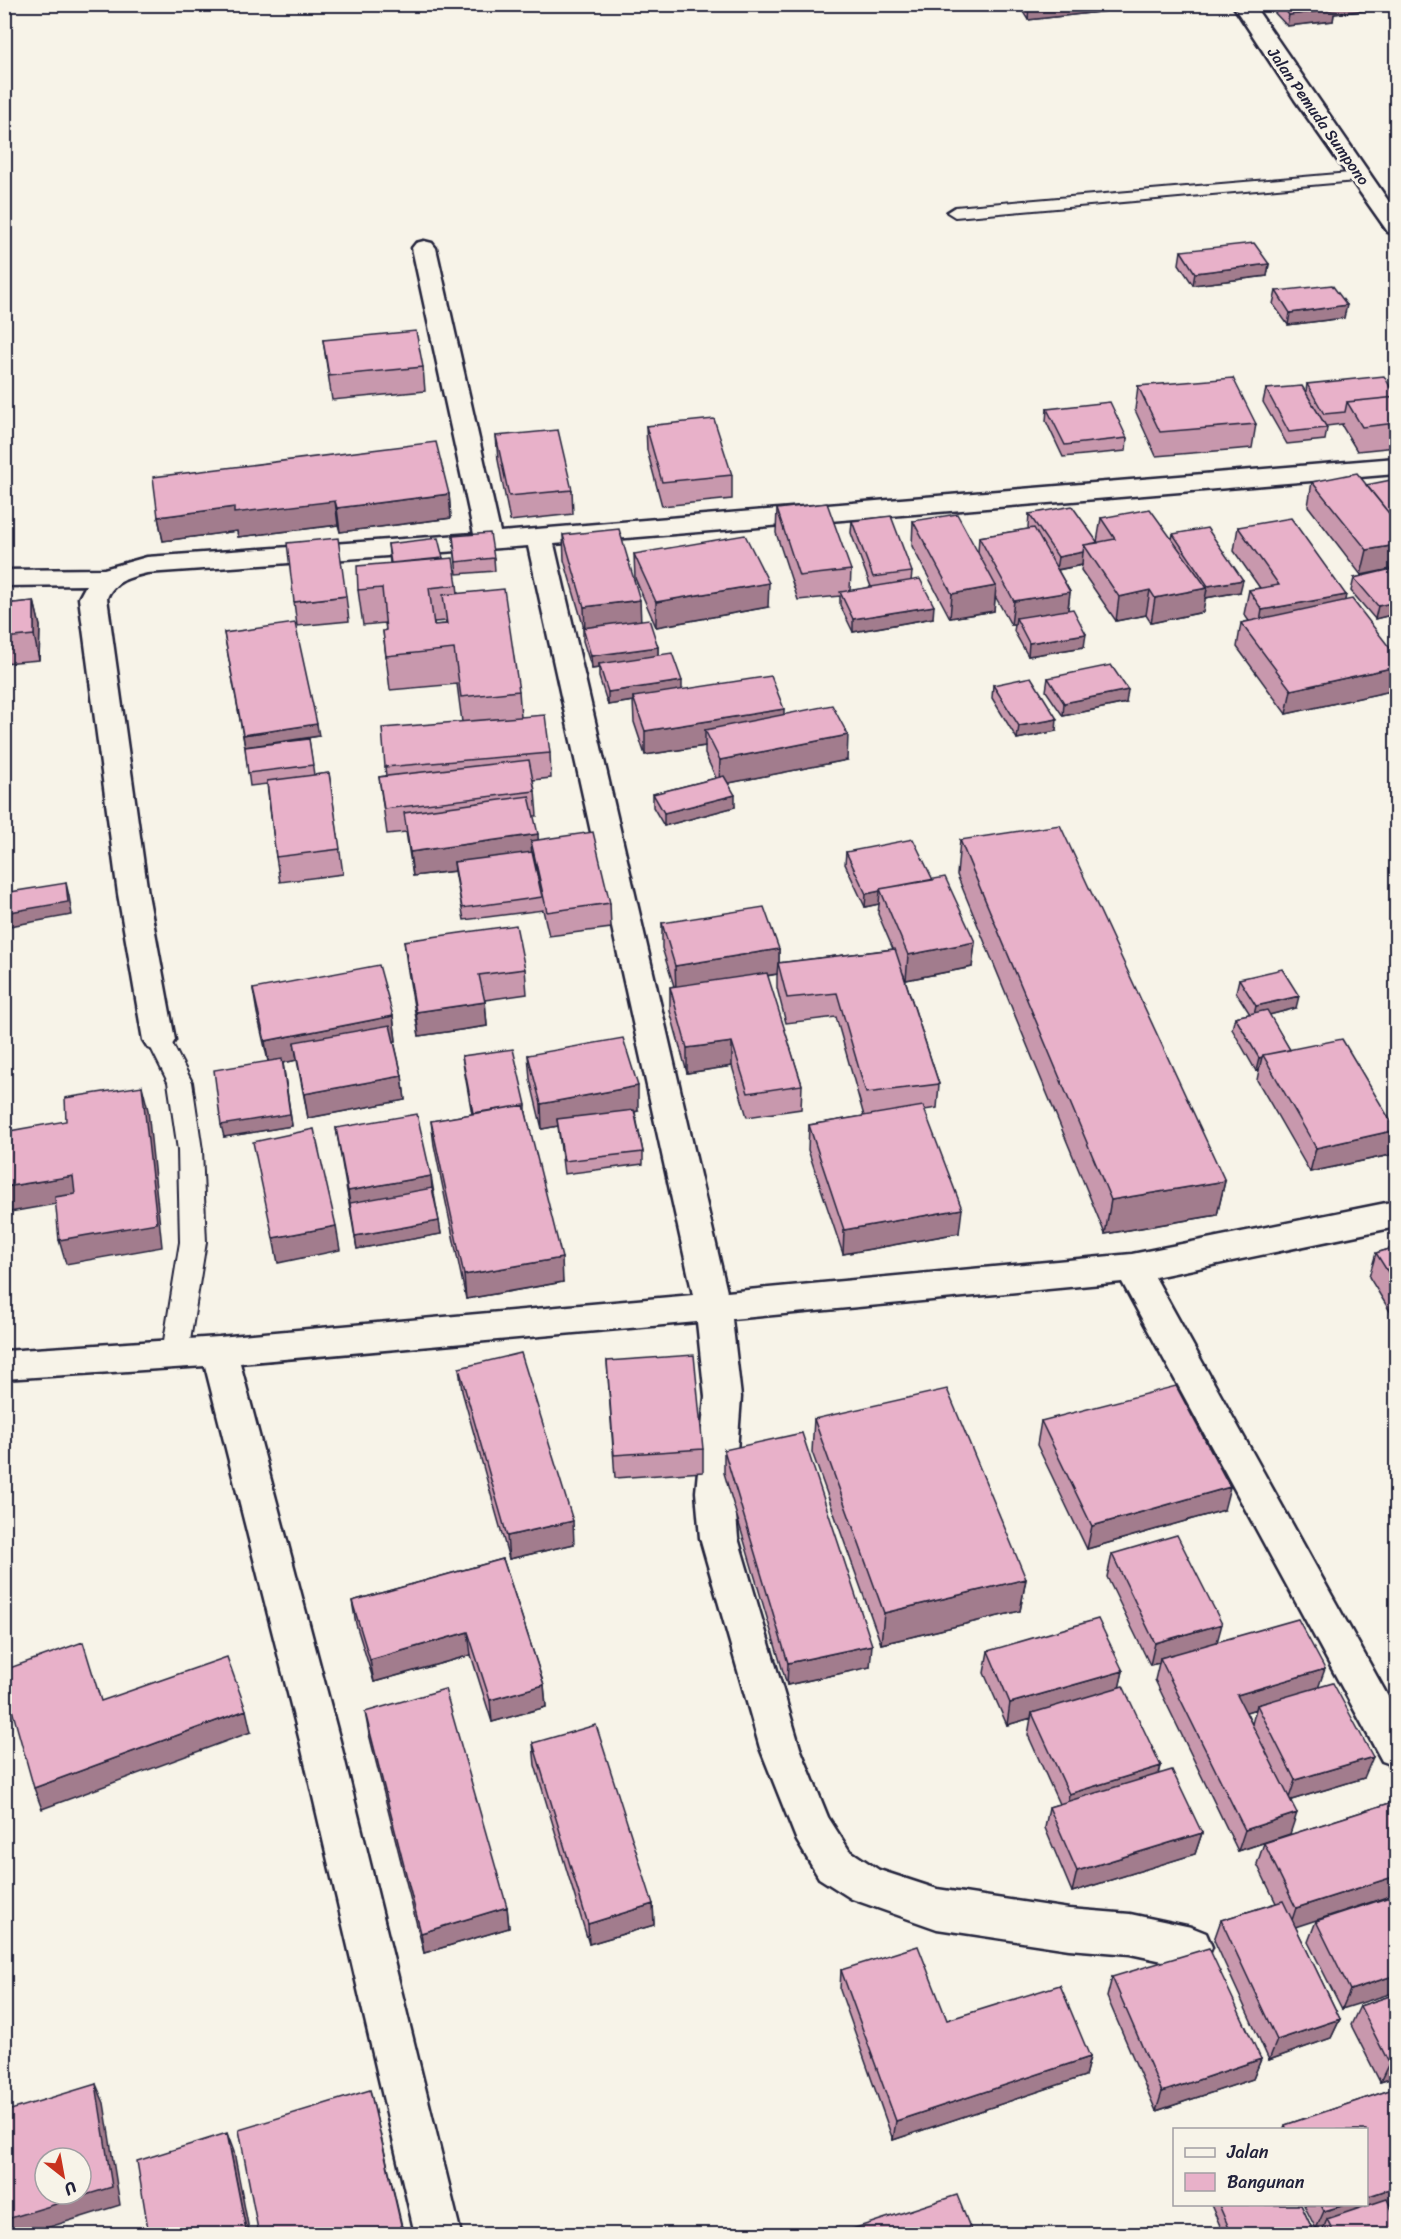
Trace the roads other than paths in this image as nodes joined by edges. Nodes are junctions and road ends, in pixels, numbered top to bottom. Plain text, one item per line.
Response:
1 (1242, 4) edge
2 (1350, 177) junction
3 (955, 212) dead end
4 (1396, 226) edge
5 (424, 248) dead end
6 (1396, 466) edge
7 (539, 537) junction
8 (488, 539) junction
9 (107, 577) junction
10 (4, 578) edge
11 (159, 1040) joint
12 (1396, 1214) edge
13 (1132, 1268) junction
14 (713, 1306) junction
15 (219, 1351) junction
16 (175, 1353) junction
17 (4, 1365) edge
18 (1396, 1748) edge
19 (1191, 1947) dead end
20 (438, 2235) edge

1 - 2 street, Jalan Pemuda Sumpono
2 - 3 lane
2 - 4 street, Jalan Pemuda Sumpono
5 - 8 street
6 - 7 street
7 - 8 street
7 - 14 street
8 - 9 street
9 - 10 street
9 - 11 street
11 - 16 lane
12 - 13 street
13 - 14 street
13 - 18 street
14 - 15 street
14 - 19 street
15 - 16 street
15 - 20 street
16 - 17 street

